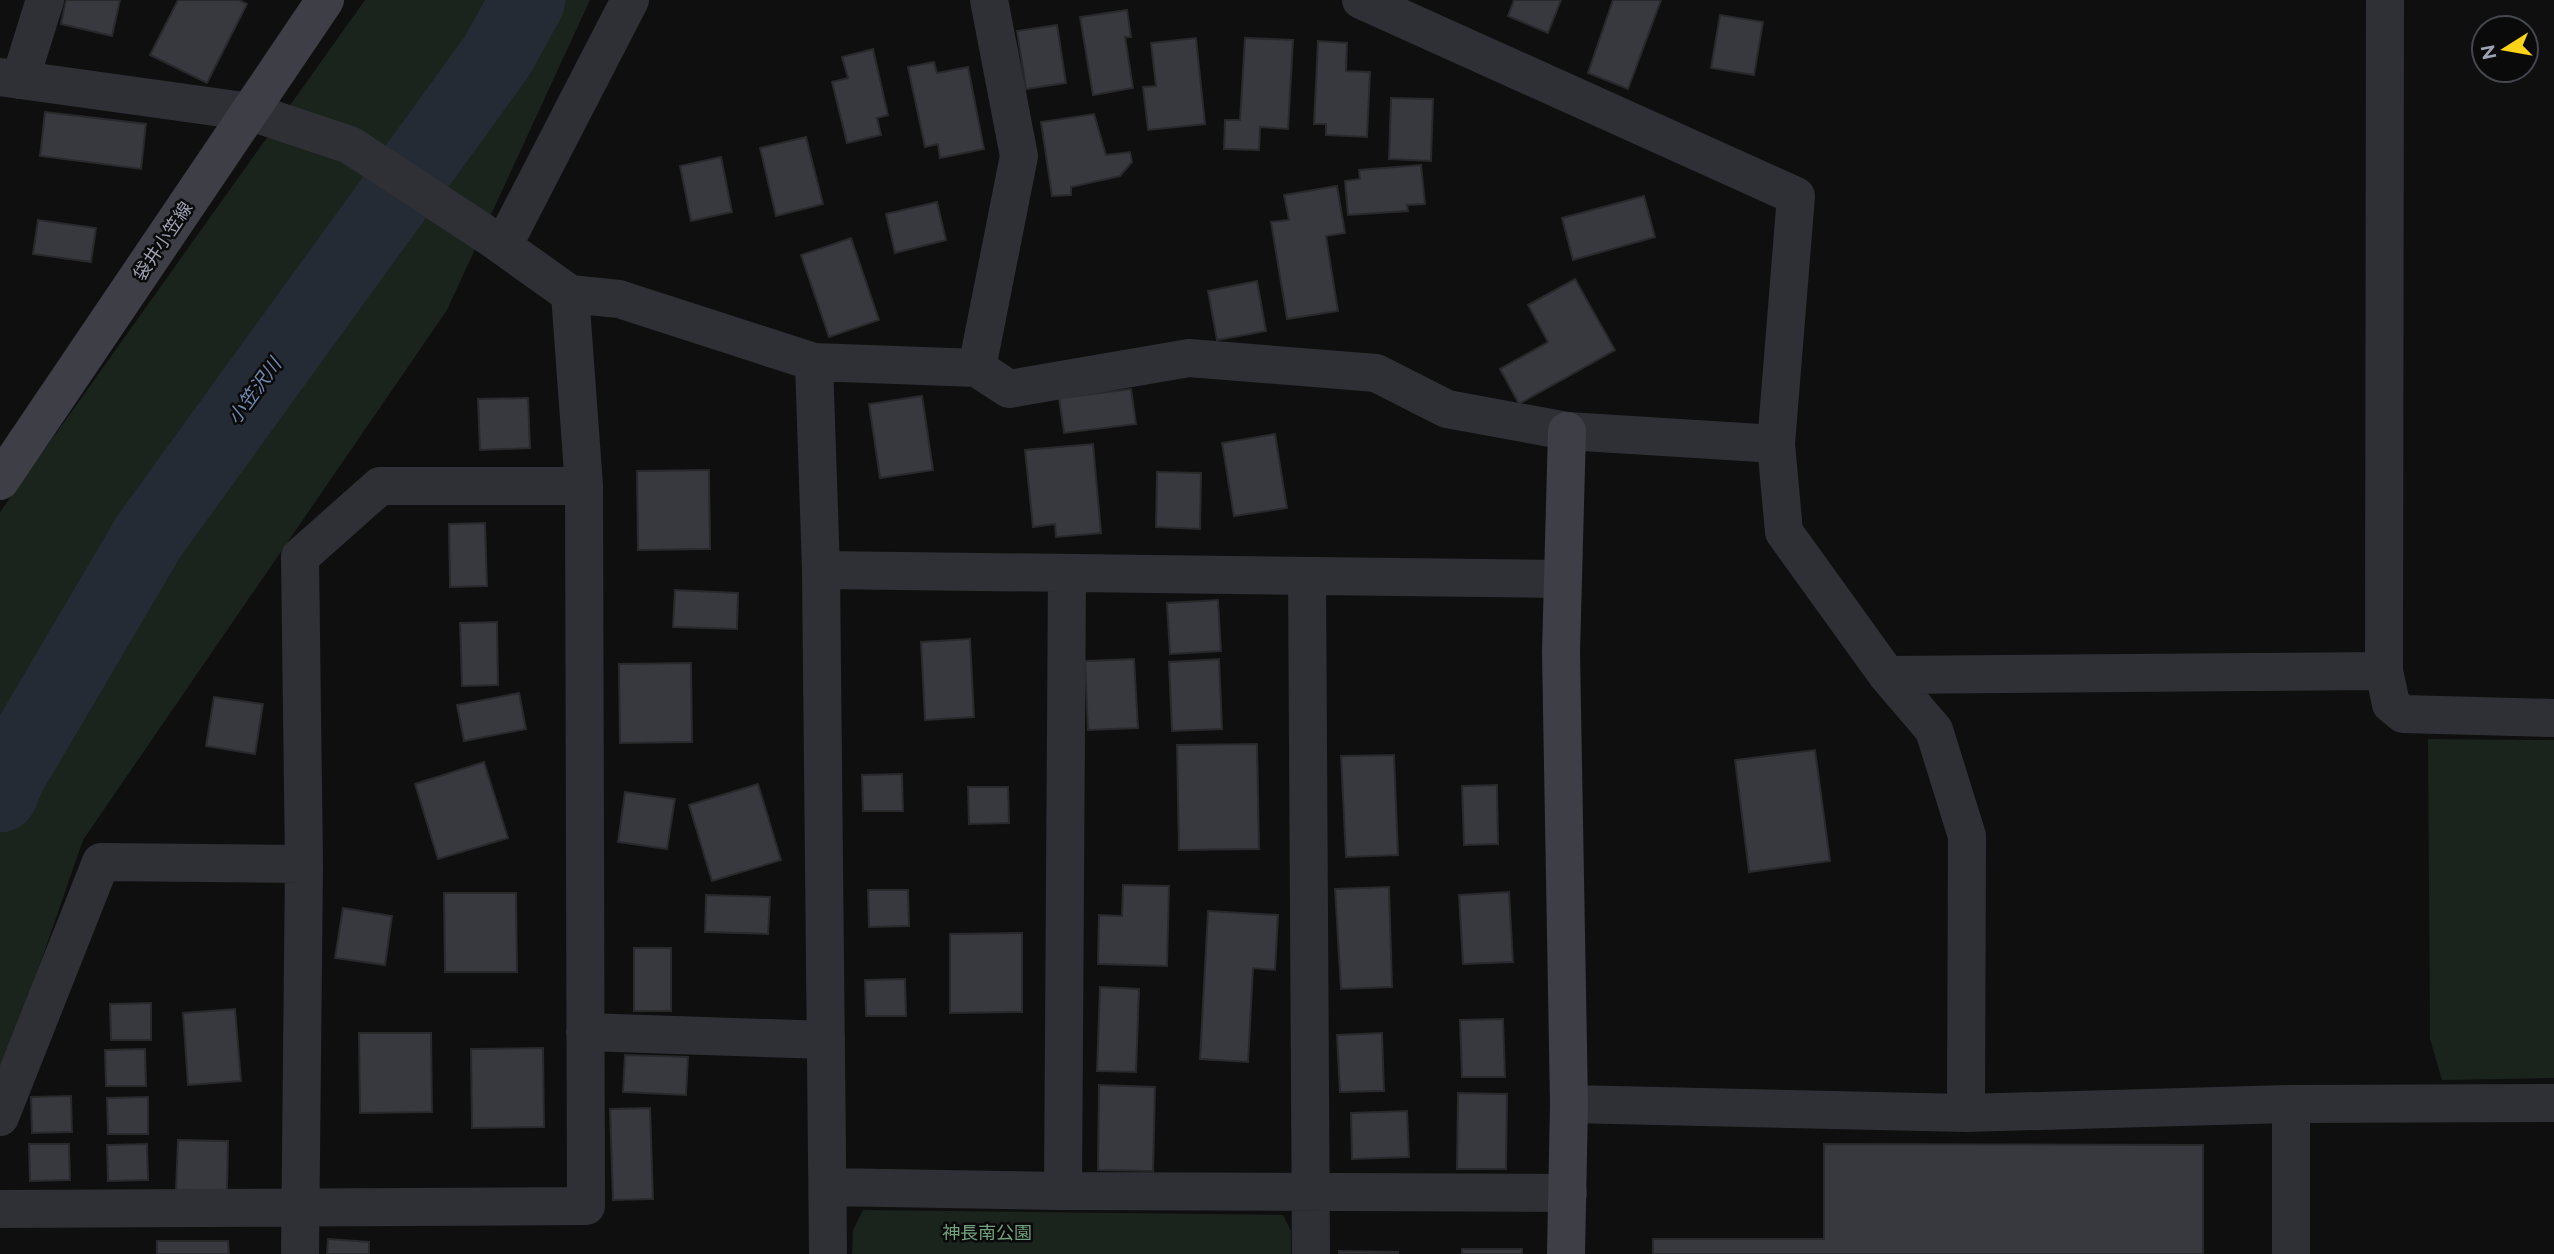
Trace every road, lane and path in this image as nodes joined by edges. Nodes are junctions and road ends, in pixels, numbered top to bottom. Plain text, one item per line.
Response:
1 (45, 0) edge
2 (325, 0) edge
3 (630, 0) edge
4 (989, 0) edge
5 (1361, 0) edge
6 (2385, 0) edge
7 (10, 79) edge
8 (251, 111) junction
9 (497, 242) junction
10 (570, 294) junction
11 (814, 362) junction
12 (977, 368) junction
13 (1567, 431) junction
14 (1776, 444) junction
15 (0, 481) edge
16 (584, 486) junction
17 (821, 570) junction
18 (1067, 573) junction
19 (1307, 576) junction
20 (1562, 579) junction
21 (2384, 671) junction
22 (1887, 675) junction
23 (2554, 719) edge
24 (304, 864) junction
25 (586, 1032) junction
26 (826, 1040) junction
27 (2554, 1103) edge
28 (1569, 1104) junction
29 (2291, 1104) junction
30 (1966, 1113) junction
31 (0, 1117) edge
32 (828, 1187) junction
33 (1309, 1190) junction
34 (1063, 1191) junction
35 (1568, 1192) junction
36 (0, 1209) edge
37 (301, 1209) junction
38 (300, 1254) edge
39 (828, 1254) edge
40 (1311, 1254) edge
41 (1566, 1254) edge
42 (2291, 1254) edge

1 - 7 street
2 - 8 street, 袋井小笠線
3 - 9 street
4 - 12 street
5 - 14 street
6 - 21 street
7 - 8 street
8 - 9 street
8 - 15 street, 袋井小笠線
9 - 10 street
10 - 11 street
10 - 16 street
11 - 12 street
11 - 17 street
12 - 13 street
13 - 14 street
13 - 20 street
14 - 22 street
16 - 24 street
16 - 25 street
17 - 18 street
17 - 26 street
18 - 19 street
18 - 34 street
19 - 20 street
19 - 33 street
20 - 28 street
21 - 22 street
21 - 23 street
22 - 30 street
24 - 31 street
24 - 37 street
25 - 26 street
25 - 37 street
26 - 32 street
27 - 29 street
28 - 30 street
28 - 35 street
29 - 30 street
29 - 42 street
32 - 34 street
32 - 39 street
33 - 34 street
33 - 35 street
33 - 40 street
35 - 41 street
36 - 37 street
37 - 38 street

